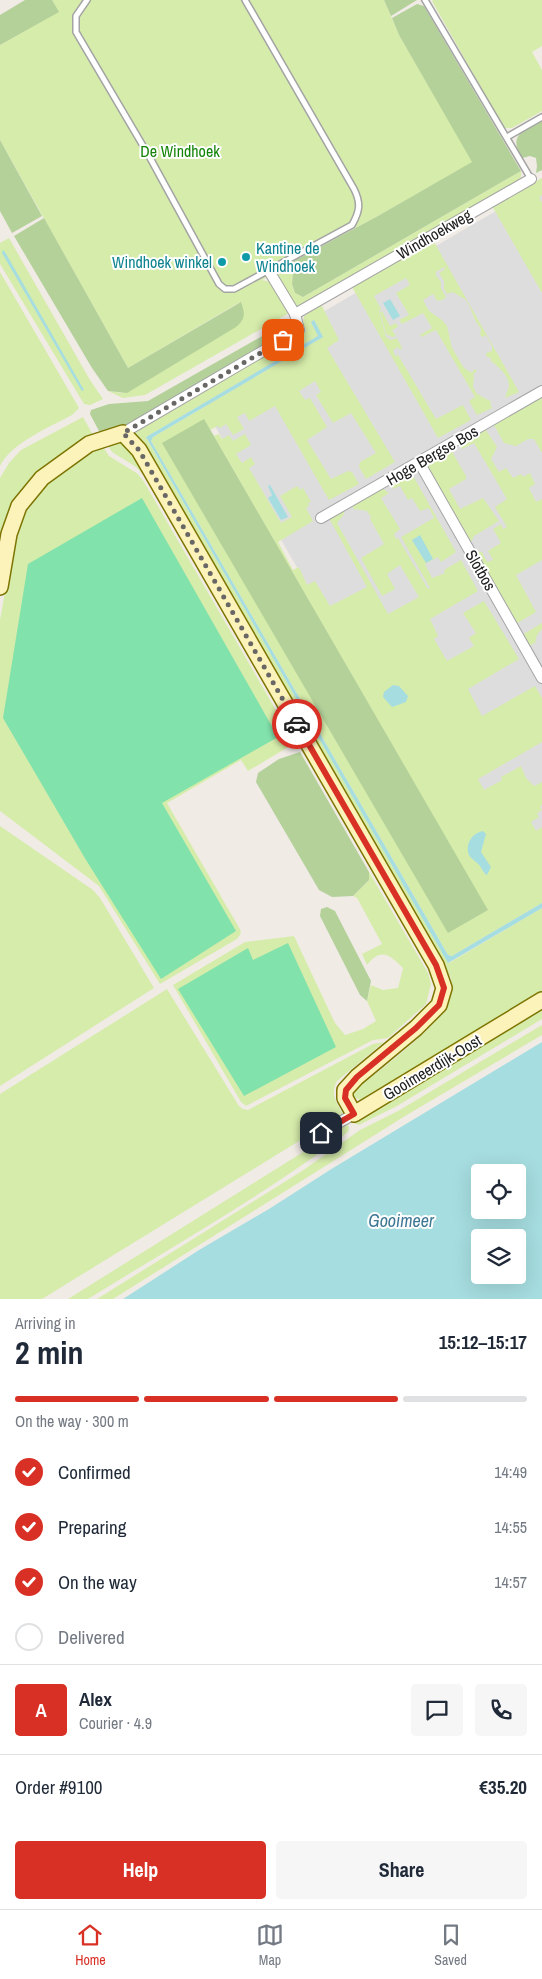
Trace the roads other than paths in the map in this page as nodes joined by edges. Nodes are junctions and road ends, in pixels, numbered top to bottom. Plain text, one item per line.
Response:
1 (87, 0) edge
2 (245, 0) edge
3 (425, 0) edge
4 (542, 117) edge
5 (507, 138) junction
6 (531, 179) joint
7 (269, 271) junction
8 (295, 314) junction
9 (542, 391) edge
10 (123, 433) junction
11 (419, 462) junction
12 (321, 518) dead end
13 (0, 587) edge
14 (542, 678) edge
15 (542, 1000) edge
16 (354, 1114) junction
17 (321, 1133) dead end

1 - 7 lane
2 - 7 lane
3 - 5 lane, Windhoekweg
4 - 5 lane
5 - 6 lane, Windhoekweg
6 - 8 street, Windhoekweg
7 - 8 street
8 - 10 street
9 - 11 street, Hoge Bergse Bos
10 - 13 street
10 - 16 street
11 - 12 street, Hoge Bergse Bos
11 - 14 street, Slotbos
15 - 16 street, Gooimeerdijk-Oost
16 - 17 street, Gooimeerdijk-Oost

